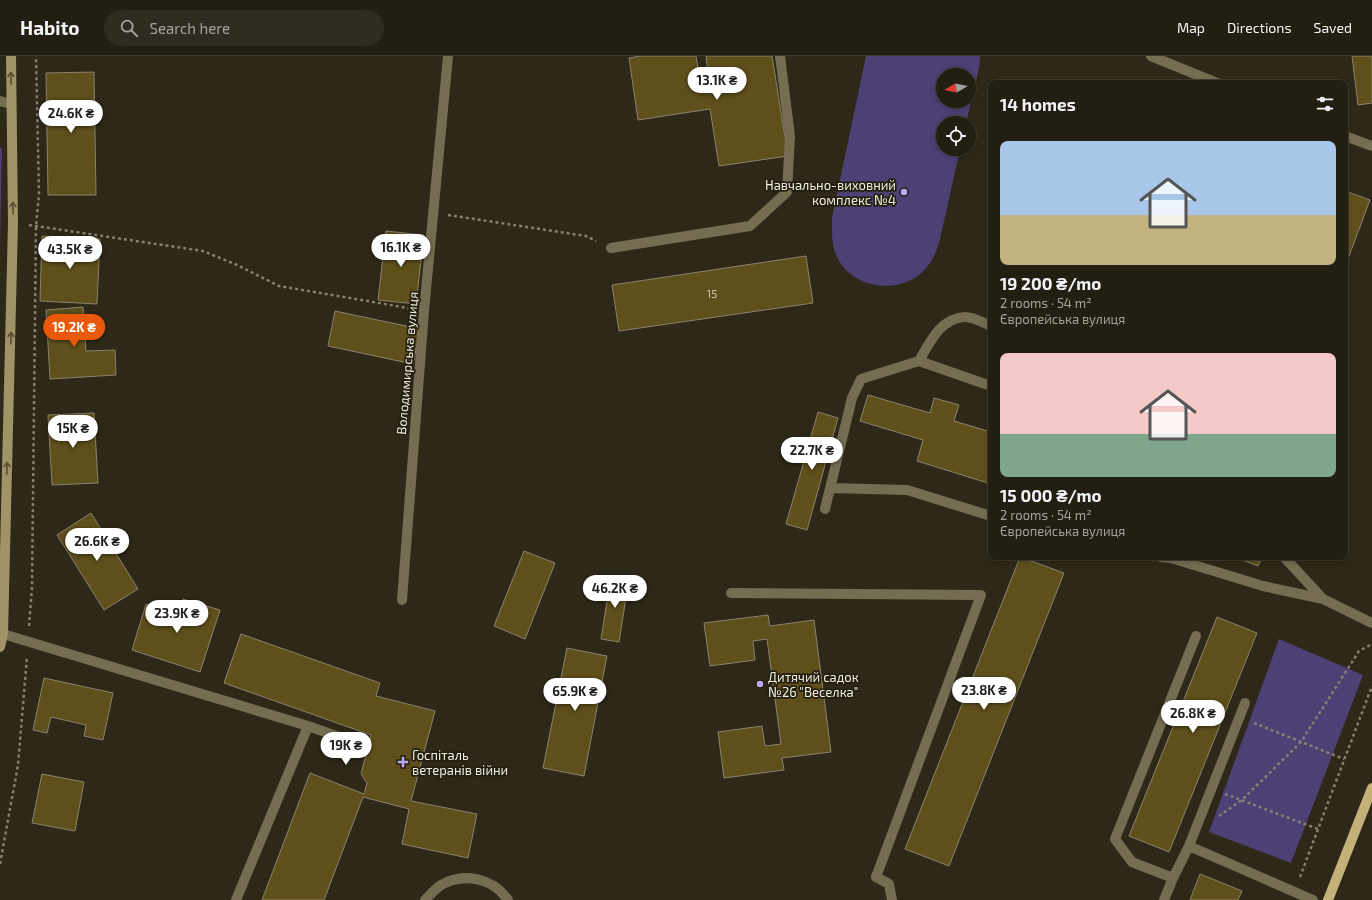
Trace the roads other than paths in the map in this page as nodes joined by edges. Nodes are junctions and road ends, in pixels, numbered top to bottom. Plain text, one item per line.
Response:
1 (11, 56) edge
2 (448, 56) edge
3 (780, 56) edge
4 (1152, 56) edge
5 (1210, 80) edge
6 (0, 101) edge
7 (11, 104) junction
8 (1348, 137) edge
9 (1372, 146) edge
10 (611, 248) road end
11 (988, 325) edge
12 (919, 361) junction
13 (988, 385) edge
14 (830, 488) junction
15 (825, 509) dead end
16 (988, 515) edge
17 (1178, 560) edge
18 (1287, 560) edge
19 (731, 593) dead end
20 (1323, 598) junction
21 (402, 600) dead end
22 (1372, 623) edge
23 (3, 634) junction
24 (1196, 636) dead end
25 (0, 647) edge
26 (1245, 702) dead end
27 (308, 726) junction
28 (359, 744) dead end
29 (1372, 788) edge
30 (1189, 846) junction
31 (1173, 878) junction
32 (236, 900) edge
33 (425, 900) edge
34 (508, 900) edge
35 (892, 900) edge
36 (1164, 900) edge
37 (1313, 900) edge
38 (1328, 900) edge

7 -> 1 street
2 - 21 street, Володимирська вулиця
3 - 10 street
4 - 5 street
6 - 7 street
23 -> 7 street
8 - 9 street
11 - 12 street
12 - 13 street
12 - 14 street
14 - 15 street
14 - 16 street
17 - 20 street
18 - 20 street
19 - 35 street
20 - 22 street
23 - 25 street
23 - 27 street
24 - 31 street
26 - 30 street
27 - 28 street
27 - 32 street
29 - 38 main road
30 - 31 street
30 - 37 street
31 - 36 street
33 - 34 street

